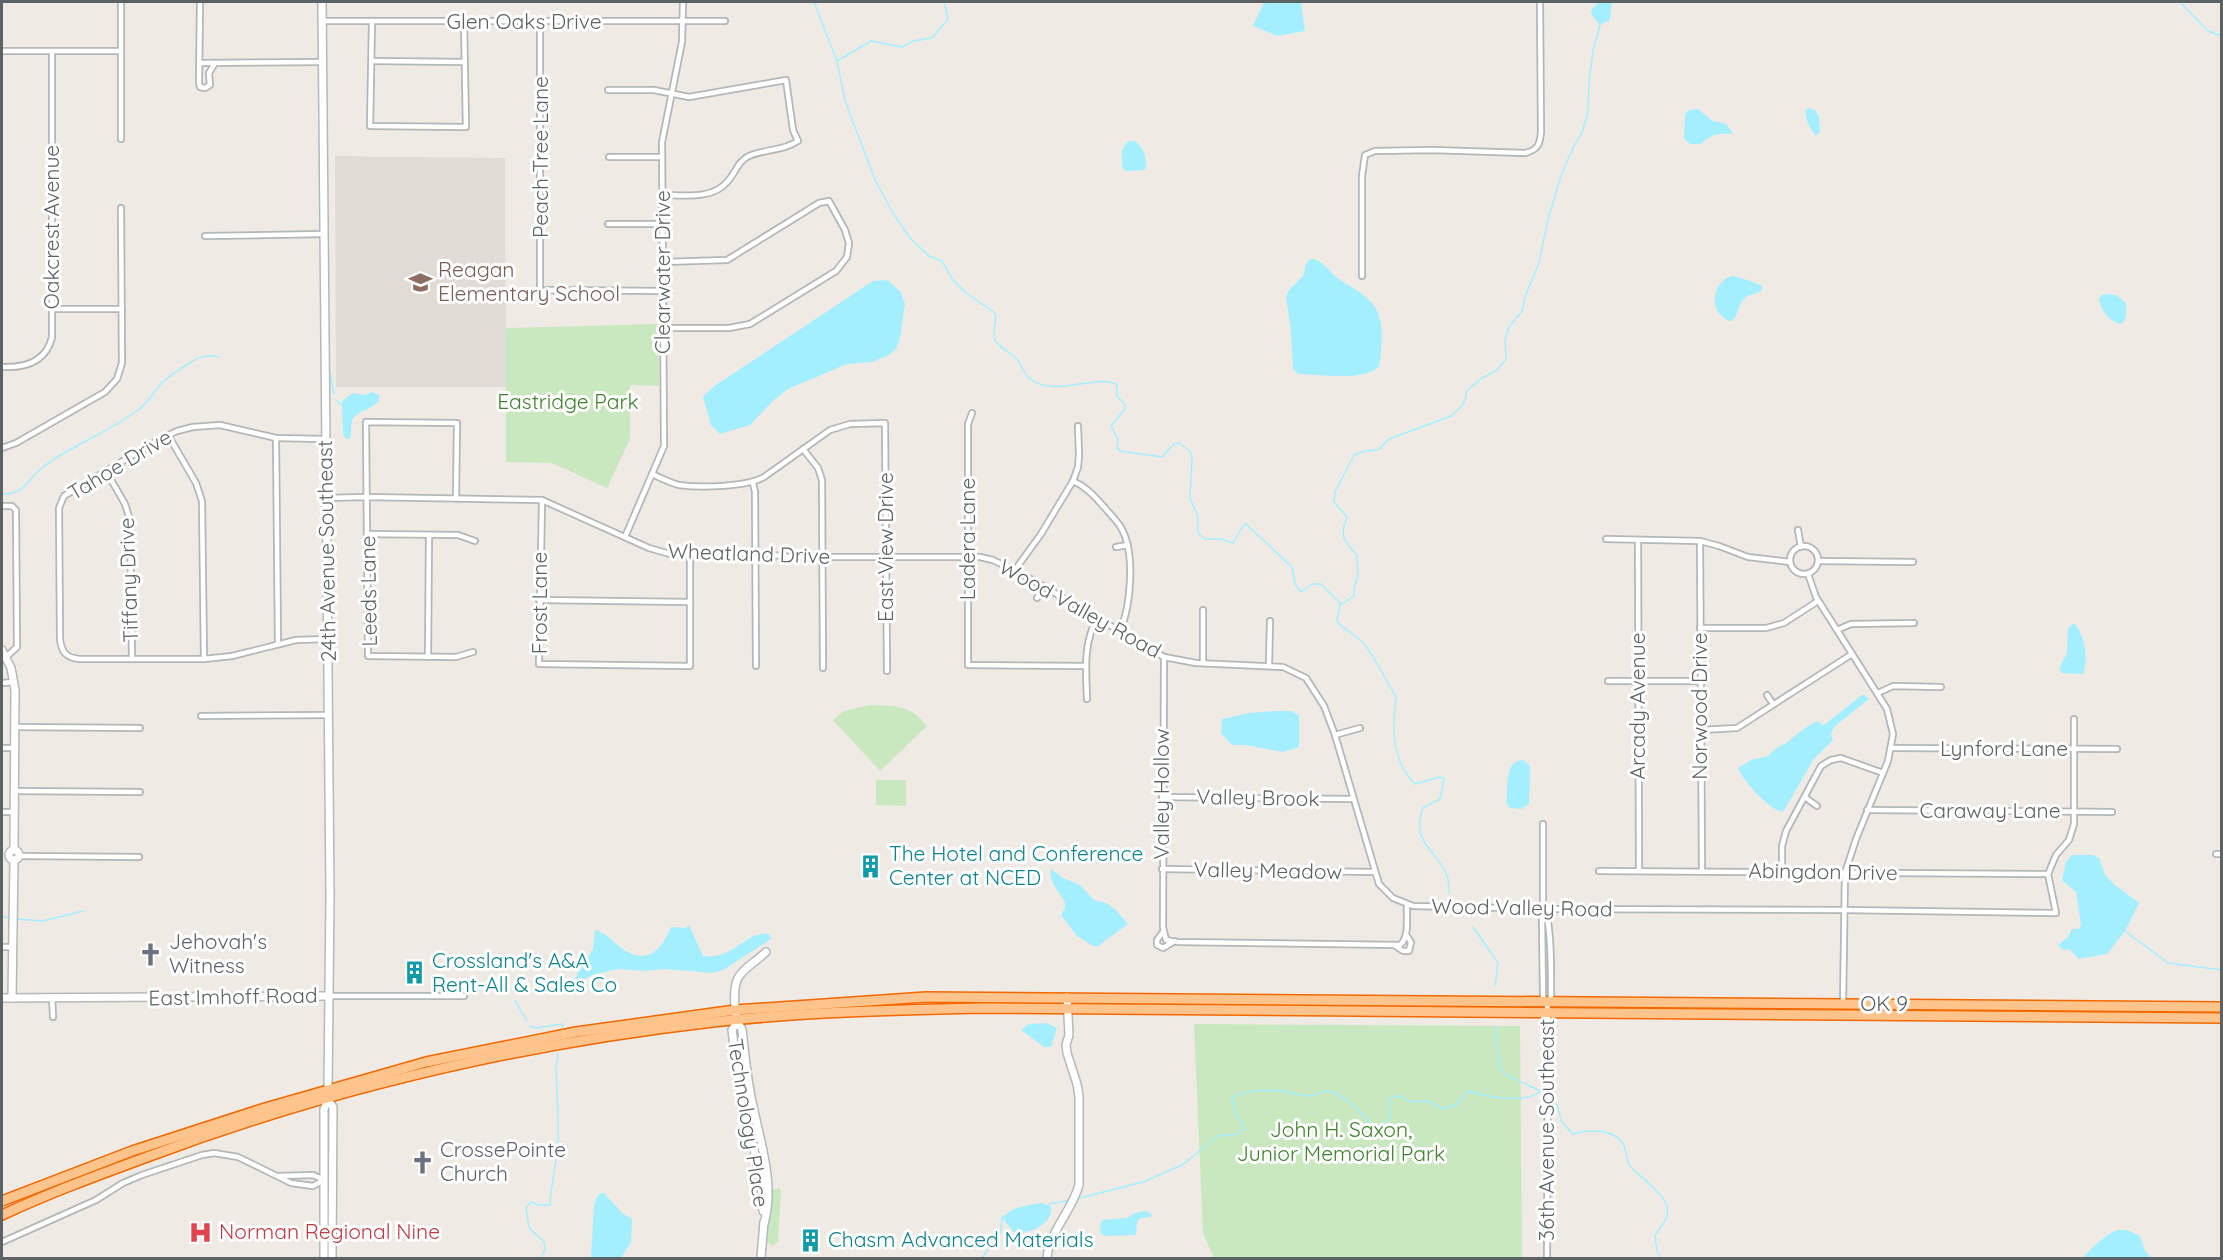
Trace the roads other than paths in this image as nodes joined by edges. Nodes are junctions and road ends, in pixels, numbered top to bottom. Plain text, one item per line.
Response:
1 (121, 2) edge
2 (200, 2) edge
3 (322, 2) edge
4 (683, 2) edge
5 (1540, 2) edge
6 (322, 21) junction
7 (372, 21) junction
8 (725, 21) dead end
9 (464, 22) junction
10 (540, 22) junction
11 (683, 22) junction
12 (2, 51) edge
13 (52, 51) junction
14 (121, 51) junction
15 (372, 61) junction
16 (323, 62) junction
17 (464, 62) junction
18 (200, 63) junction
19 (215, 63) junction
20 (608, 90) dead end
21 (671, 94) junction
22 (121, 139) dead end
23 (609, 157) dead end
24 (662, 157) junction
25 (662, 195) junction
26 (121, 208) dead end
27 (608, 224) dead end
28 (662, 224) junction
29 (324, 234) junction
30 (205, 236) dead end
31 (663, 261) junction
32 (1362, 276) dead end
33 (662, 291) junction
34 (53, 309) junction
35 (122, 309) junction
36 (663, 328) junction
37 (2, 367) edge
38 (972, 413) dead end
39 (1078, 426) dead end
40 (168, 435) junction
41 (276, 438) junction
42 (325, 439) junction
43 (2, 448) edge
44 (803, 449) junction
45 (106, 471) junction
46 (652, 474) junction
47 (1073, 481) junction
48 (753, 483) junction
49 (366, 497) junction
50 (325, 498) junction
51 (456, 498) junction
52 (542, 500) junction
53 (2, 506) edge
54 (1798, 530) dead end
55 (367, 534) junction
56 (429, 535) junction
57 (625, 537) junction
58 (1606, 539) dead end
59 (475, 540) dead end
60 (1638, 540) junction
61 (1700, 541) junction
62 (1128, 545) junction
63 (1116, 547) dead end
64 (1801, 547) junction
65 (755, 553) junction
66 (690, 554) junction
67 (822, 557) junction
68 (886, 557) junction
69 (968, 557) junction
70 (1818, 561) junction
71 (1790, 562) junction
72 (1913, 562) dead end
73 (1015, 570) junction
74 (1808, 574) junction
75 (1043, 586) junction
76 (1037, 598) dead end
77 (539, 600) junction
78 (1818, 601) junction
79 (690, 602) junction
80 (1203, 610) dead end
81 (1097, 618) junction
82 (1270, 621) dead end
83 (1914, 623) dead end
84 (1700, 628) junction
85 (1837, 630) junction
86 (1120, 632) junction
87 (328, 639) junction
88 (278, 644) junction
89 (2, 650) edge
90 (473, 652) dead end
91 (1852, 654) junction
92 (6, 657) junction
93 (428, 657) junction
94 (1164, 657) junction
95 (132, 659) junction
96 (204, 659) junction
97 (1203, 663) junction
98 (1269, 665) junction
99 (756, 666) dead end
100 (1086, 666) junction
101 (823, 669) dead end
102 (887, 671) dead end
103 (1608, 681) dead end
104 (1638, 681) junction
105 (1700, 681) junction
106 (14, 682) junction
107 (2, 683) edge
108 (1941, 687) dead end
109 (1878, 693) junction
110 (1767, 695) dead end
111 (1087, 699) dead end
112 (1773, 704) junction
113 (328, 715) junction
114 (201, 716) dead end
115 (2074, 719) dead end
116 (15, 727) junction
117 (140, 728) dead end
118 (1360, 728) dead end
119 (1700, 730) junction
120 (1335, 735) junction
121 (2, 748) edge
122 (15, 748) junction
123 (1891, 748) junction
124 (2074, 749) junction
125 (2117, 749) dead end
126 (1883, 773) junction
127 (15, 791) junction
128 (140, 792) dead end
129 (1162, 797) junction
130 (1806, 798) junction
131 (1353, 799) junction
132 (1817, 806) dead end
133 (1867, 810) junction
134 (2, 812) edge
135 (15, 812) junction
136 (2075, 812) junction
137 (2112, 812) dead end
138 (1543, 824) dead end
139 (15, 855) junction
140 (139, 857) dead end
141 (1162, 869) junction
142 (1599, 870) dead end
143 (1639, 871) junction
144 (1702, 871) junction
145 (1374, 872) junction
146 (1782, 872) junction
147 (1845, 873) junction
148 (2048, 874) junction
149 (1407, 905) junction
150 (1544, 909) junction
151 (1844, 910) junction
152 (1163, 932) junction
153 (1406, 935) junction
154 (1173, 942) junction
155 (1394, 945) junction
156 (2, 947) edge
157 (13, 947) junction
158 (766, 952) dead end
159 (329, 996) junction
160 (464, 996) dead end
161 (52, 997) junction
162 (2, 998) edge
163 (12, 998) junction
164 (1067, 998) junction
165 (1843, 1004) junction
166 (1547, 1007) junction
167 (2222, 1007) edge
168 (1068, 1009) junction
169 (735, 1010) junction
170 (53, 1017) dead end
171 (2222, 1018) edge
172 (736, 1021) junction
173 (328, 1096) junction
174 (278, 1176) junction
175 (324, 1179) junction
176 (2, 1201) edge
177 (2, 1215) edge
178 (2, 1242) edge
179 (324, 1258) edge
180 (332, 1258) edge
181 (761, 1258) edge
182 (1047, 1258) edge
183 (1547, 1258) edge

1 - 14 street
2 - 18 street
3 - 6 street, 24th Avenue Southeast
4 - 11 street, Clearwater Drive
5 - 32 street
6 - 7 street, Glen Oaks Drive
6 - 16 street, 24th Avenue Southeast
7 - 9 street, Glen Oaks Drive
7 - 15 street
8 - 11 street, Glen Oaks Drive
9 - 10 street, Glen Oaks Drive
9 - 17 street
10 - 11 street, Glen Oaks Drive
10 - 33 street, Peach Tree Lane
11 - 21 street, Clearwater Drive
12 - 13 street
13 - 14 street
13 - 34 street, Oakcrest Avenue
14 - 22 street
15 - 17 street
15 - 17 street
16 - 19 street
16 - 29 street, 24th Avenue Southeast
18 - 19 street
18 - 19 street
20 - 21 street
21 - 24 street, Clearwater Drive
21 - 25 street
23 - 24 street
24 - 25 street, Clearwater Drive
25 - 28 street, Clearwater Drive
26 - 35 street
27 - 28 street
28 - 31 street, Clearwater Drive
29 - 30 street
29 - 42 street, 24th Avenue Southeast
31 - 33 street, Clearwater Drive
31 - 36 street
33 - 36 street, Clearwater Drive
34 - 35 street
34 - 37 street, Oakcrest Avenue
35 - 43 street
36 - 46 street, Clearwater Drive
38 - 69 street, Ladera Lane
39 - 47 street
40 - 41 street, Tahoe Drive
40 - 45 street, Tahoe Drive
40 - 96 street
41 - 42 street, Tahoe Drive
41 - 88 street
42 - 50 street, 24th Avenue Southeast
44 - 48 street
44 - 67 street
44 - 68 street, East View Drive
45 - 95 street, Tiffany Drive
45 - 95 street, Tahoe Drive
46 - 48 street
46 - 57 street, Clearwater Drive
47 - 62 street
47 - 73 street
48 - 65 street
49 - 50 street, Wheatland Drive
49 - 51 street, Wheatland Drive
49 - 51 street, Leeds Lane
49 - 55 street, Leeds Lane
50 - 87 street, 24th Avenue Southeast
51 - 52 street, Wheatland Drive
52 - 57 street, Wheatland Drive
52 - 77 street, Frost Lane
53 - 92 street
54 - 64 street
55 - 56 street
55 - 93 street, Leeds Lane
56 - 59 street
56 - 93 street
57 - 66 street, Wheatland Drive
58 - 60 street
60 - 61 street
60 - 104 street, Arcady Avenue
61 - 71 street
61 - 84 street, Norwood Drive
62 - 63 street
62 - 86 street
64 - 70 street
64 - 71 street
65 - 66 street, Wheatland Drive
65 - 67 street, Wheatland Drive
65 - 99 street
66 - 79 street
67 - 68 street, Wheatland Drive
67 - 101 street
68 - 69 street, Wheatland Drive
68 - 102 street, East View Drive
69 - 73 street, Wood Valley Road
69 - 100 street, Ladera Lane
70 - 72 street
70 - 74 street
71 - 74 street
73 - 75 street, Wood Valley Road
74 - 78 street
75 - 76 street
75 - 81 street, Wood Valley Road
77 - 79 street
77 - 79 street, Frost Lane
78 - 84 street
78 - 85 street
80 - 97 street
81 - 86 street, Wood Valley Road
81 - 100 street
82 - 98 street
83 - 85 street
84 - 105 street, Norwood Drive
85 - 91 street
86 - 94 street, Wood Valley Road
87 - 88 street
87 - 113 street, 24th Avenue Southeast
88 - 96 street
89 - 92 street
90 - 93 street, Leeds Lane
91 - 109 street
91 - 112 street
92 - 106 street
94 - 97 street, Wood Valley Road
94 - 129 street, Valley Hollow
95 - 96 street
97 - 98 street, Wood Valley Road
98 - 120 street, Wood Valley Road
100 - 111 street
103 - 104 street
104 - 105 street
104 - 143 street, Arcady Avenue
105 - 119 street, Norwood Drive
106 - 107 street
106 - 116 street
108 - 109 street
109 - 123 street
110 - 112 street
112 - 119 street
113 - 114 street
113 - 159 street, 24th Avenue Southeast
115 - 124 street
116 - 117 street
116 - 122 street
118 - 120 street
119 - 144 street, Norwood Drive
120 - 131 street, Wood Valley Road
121 - 122 street
122 - 127 street
123 - 124 street, Lynford Lane
123 - 126 street
124 - 125 street, Lynford Lane
124 - 136 street
126 - 130 street
126 - 133 street
127 - 128 street
127 - 135 street
129 - 131 street, Valley Brook
129 - 141 street, Valley Hollow
130 - 132 street
130 - 146 street
131 - 145 street, Wood Valley Road
133 - 136 street, Caraway Lane
133 - 147 street
134 - 135 street
135 - 139 street
136 - 137 street, Caraway Lane
136 - 148 street
138 - 150 street, 36th Avenue Southeast
139 - 140 street
139 - 157 street
141 - 145 street, Valley Meadow
141 - 152 street, Valley Hollow
142 - 143 street, Abingdon Drive
143 - 144 street, Abingdon Drive
144 - 146 street, Abingdon Drive
145 - 149 street, Wood Valley Road
146 - 147 street, Abingdon Drive
147 - 148 street, Abingdon Drive
147 - 151 street
148 - 151 street, Wood Valley Road
149 - 150 street, Wood Valley Road
149 - 153 street
150 - 151 street, Wood Valley Road
150 - 166 street, 36th Avenue Southeast
151 - 165 street
152 - 154 street
152 - 154 street
153 - 155 street
153 - 155 street
154 - 155 street
156 - 157 street
157 - 163 street
158 - 169 street, Technology Place
159 - 160 street, East Imhoff Road
159 - 161 street, East Imhoff Road
159 - 173 street, 24th Avenue Southeast
161 - 163 street, East Imhoff Road
161 - 170 street
162 - 163 street, East Imhoff Road
164 - 166 highway, OK 9
164 - 168 street
164 - 169 highway, OK 9
165 - 166 highway, OK 9 / OK 9
165 - 167 highway, OK 9 / OK 9
166 - 168 highway, OK 9
166 - 171 highway, OK 9 / OK 9
166 - 183 street, 36th Avenue Southeast
168 - 172 highway, OK 9
168 - 182 street
169 - 172 street, Technology Place
169 - 173 highway, OK 9
172 - 173 highway, OK 9
172 - 181 street, Technology Place
173 - 175 street, 24th Avenue Southeast
173 - 176 highway, OK 9
173 - 177 highway, OK 9
173 - 180 street, 24th Avenue Southeast
174 - 175 street
174 - 175 street
174 - 178 street
175 - 179 street, 24th Avenue Southeast

